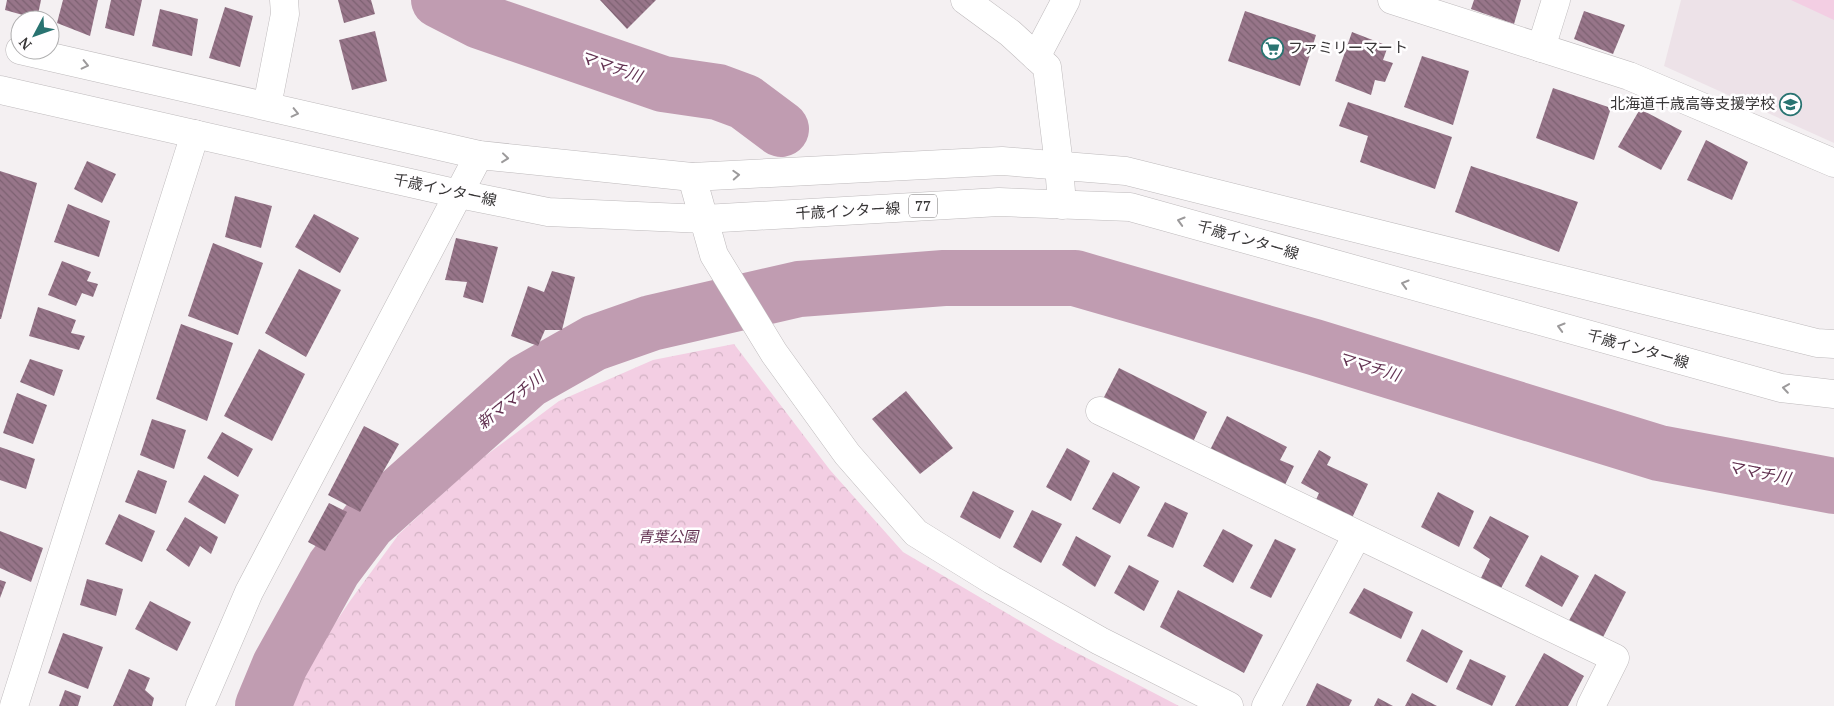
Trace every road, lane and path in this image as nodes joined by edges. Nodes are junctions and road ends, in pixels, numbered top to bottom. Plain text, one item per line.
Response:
1 (284, 0) edge
2 (965, 0) edge
3 (1066, 0) edge
4 (1392, 0) edge
5 (1556, 0) edge
6 (1541, 48) junction
7 (1036, 57) junction
8 (60, 59) edge
9 (0, 90) edge
10 (267, 106) junction
11 (195, 134) junction
12 (478, 155) junction
13 (1834, 163) edge
14 (1059, 165) junction
15 (692, 178) junction
16 (459, 194) junction
17 (1062, 205) junction
18 (704, 219) junction
19 (1834, 344) edge
20 (1834, 394) edge
21 (1100, 411) dead end
22 (1357, 534) junction
23 (14, 706) edge
24 (200, 706) edge
25 (1229, 706) edge
26 (1266, 706) edge
27 (1591, 706) edge

1 - 10 street
2 - 7 street
3 - 7 street
4 - 6 street
5 - 6 street
6 - 13 street
7 - 14 street
8 -> 10 street
9 - 11 street, 千歳インター線 / 77
10 -> 12 street
11 - 16 street, 千歳インター線 / 77
11 - 23 street
12 -> 15 street
12 - 16 street
15 -> 14 street
14 - 17 street
14 - 19 street
15 - 18 street
16 - 18 street, 千歳インター線 / 77
16 - 24 street
17 - 18 street, 千歳インター線 / 77
20 -> 17 street, 千歳インター線 / 77
18 - 25 street
21 - 22 street
22 - 26 street
22 - 27 street

